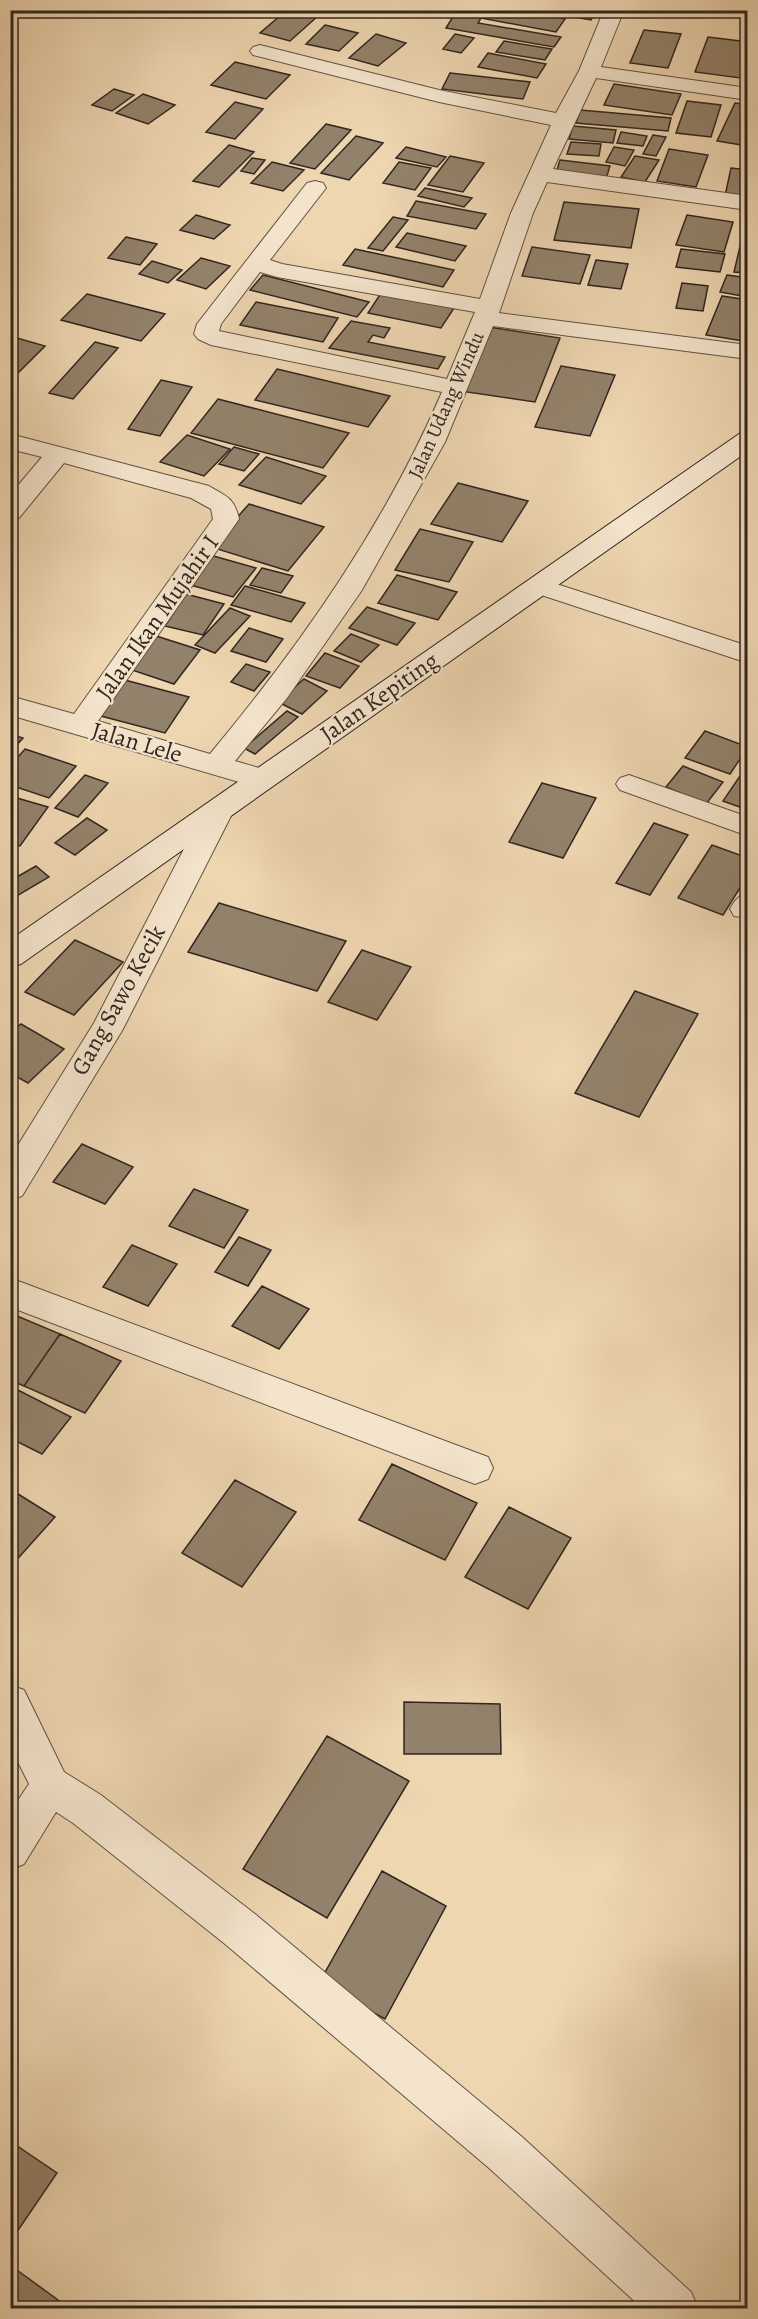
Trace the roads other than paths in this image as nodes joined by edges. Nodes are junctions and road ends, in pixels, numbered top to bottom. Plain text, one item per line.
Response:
1 (614, 10) edge
2 (260, 51) dead end
3 (589, 71) junction
4 (747, 94) edge
5 (563, 121) junction
6 (540, 174) junction
7 (315, 188) dead end
8 (747, 203) edge
9 (256, 263) junction
10 (486, 312) junction
11 (747, 352) edge
12 (456, 388) junction
13 (747, 439) edge
14 (10, 441) edge
15 (58, 454) junction
16 (10, 512) edge
17 (538, 586) junction
18 (747, 655) edge
19 (10, 705) edge
20 (80, 726) junction
21 (216, 765) junction
22 (263, 779) junction
23 (629, 784) dead end
24 (219, 810) junction
25 (747, 827) edge
26 (10, 956) edge
27 (10, 1187) edge
28 (10, 1292) edge
29 (475, 1468) dead end
30 (10, 1703) edge
31 (50, 1786) junction
32 (10, 1850) edge
33 (675, 2308) edge

1 - 3 street, Jalan Udang Windu
2 - 5 street
3 - 4 street
3 - 5 street, Jalan Udang Windu
5 - 6 street, Jalan Udang Windu
6 - 8 street
6 - 10 street, Jalan Udang Windu
7 - 9 street
9 - 10 street
9 - 12 street
10 - 11 street
10 - 12 street, Jalan Udang Windu
12 - 21 street, Jalan Udang Windu
13 - 17 street, Jalan Kepiting
14 - 15 street
15 - 16 street
15 - 20 street, Jalan Ikan Mujahir I
17 - 18 lane
17 - 22 street, Jalan Kepiting
19 - 20 street, Jalan Lele
20 - 21 street, Jalan Lele
21 - 22 street, Jalan Lele
22 - 24 street, Jalan Kepiting
23 - 25 lane
24 - 26 street, Jalan Kepiting
24 - 27 street, Gang Sawo Kecik
28 - 29 street
30 - 31 street
31 - 32 street
31 - 33 street

